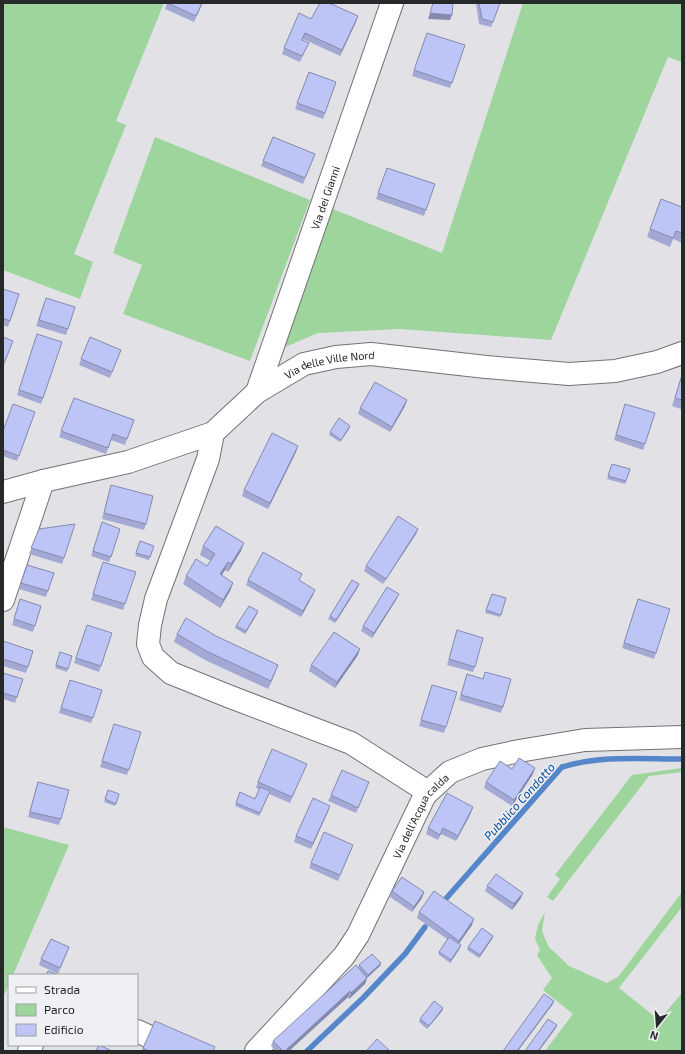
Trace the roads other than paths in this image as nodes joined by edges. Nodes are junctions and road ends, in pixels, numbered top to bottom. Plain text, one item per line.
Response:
1 (392, 3) edge
2 (682, 353) edge
3 (257, 392) junction
4 (213, 433) junction
5 (43, 481) junction
6 (3, 492) edge
7 (3, 600) edge
8 (682, 737) edge
9 (428, 792) junction
10 (138, 1031) edge
11 (180, 1051) edge
12 (256, 1051) edge

1 - 3 street, Via dei Gianni
2 - 3 street, Via delle Ville Nord
3 - 4 street, Via delle Ville Nord
4 - 5 street, Via delle Ville Nord
4 - 9 street
5 - 6 street, Via delle Ville Nord
5 - 7 street
8 - 9 street, Via dell'Acqua calda
9 - 12 street, Via dell'Acqua calda
10 - 11 street

